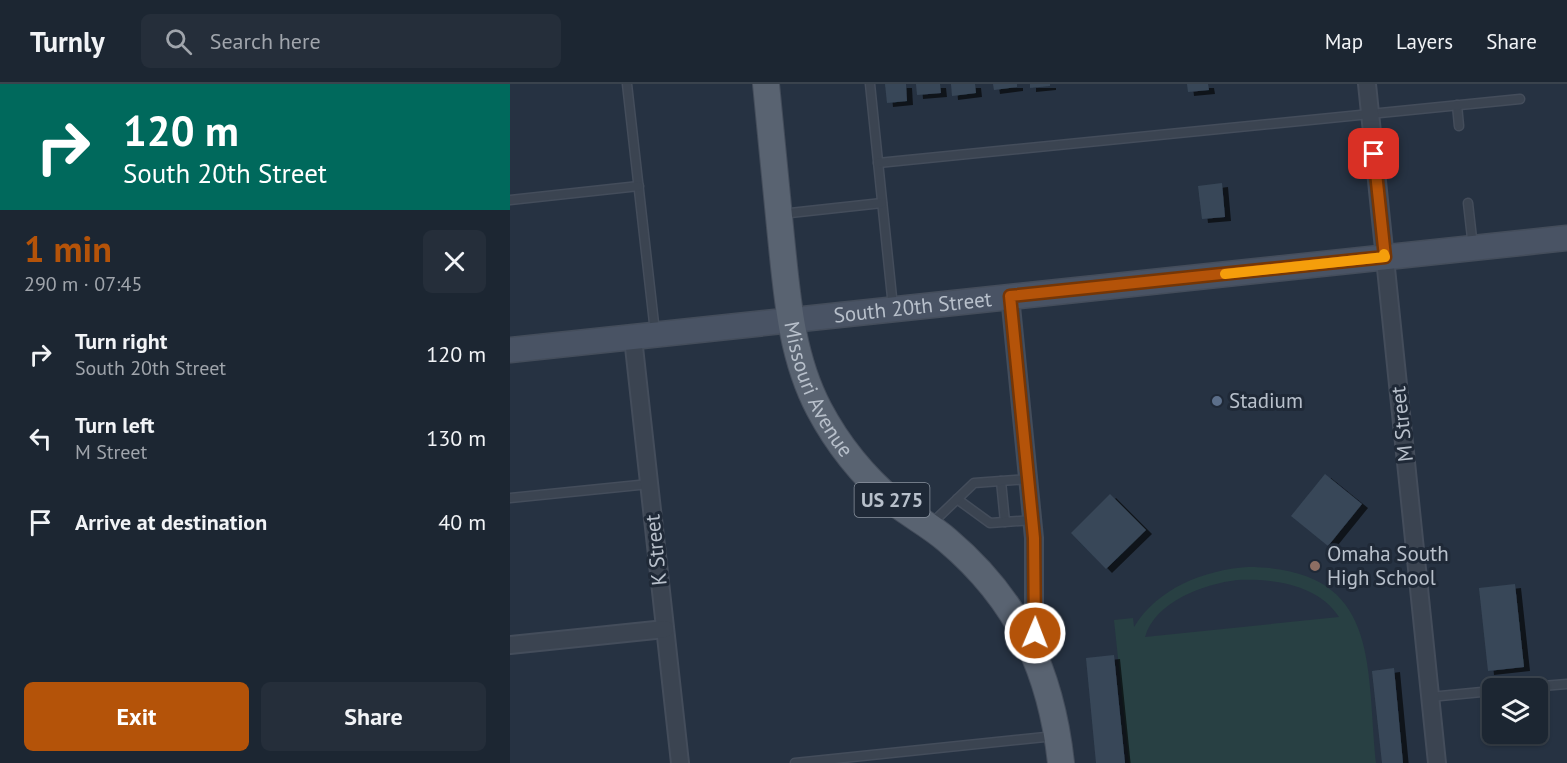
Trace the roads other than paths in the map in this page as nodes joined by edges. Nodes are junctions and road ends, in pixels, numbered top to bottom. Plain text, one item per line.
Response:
1 (627, 84) edge
2 (766, 84) edge
3 (870, 84) edge
4 (1367, 84) edge
5 (1520, 99) dead end
6 (1457, 105) junction
7 (1370, 113) junction
8 (1459, 126) dead end
9 (878, 163) junction
10 (639, 186) junction
11 (510, 200) edge
12 (1468, 202) dead end
13 (882, 203) junction
14 (779, 214) junction
15 (1567, 238) edge
16 (1473, 248) junction
17 (1385, 257) junction
18 (1010, 296) junction
19 (893, 308) junction
20 (790, 320) junction
21 (644, 337) junction
22 (510, 350) edge
23 (1029, 479) junction
24 (1001, 481) junction
25 (649, 484) junction
26 (510, 498) edge
27 (957, 499) junction
28 (1033, 520) junction
29 (1005, 522) junction
30 (929, 526) junction
31 (665, 629) junction
32 (510, 645) edge
33 (1034, 652) junction
34 (1567, 684) edge
35 (1548, 686) edge
36 (1482, 692) edge
37 (1430, 697) junction
38 (1058, 735) junction
39 (680, 763) edge
40 (795, 763) edge
41 (1061, 763) edge
42 (1437, 763) edge

1 - 10 lane
2 - 14 main road, Missouri Avenue / US 275
3 - 9 lane
4 - 7 street, M Street
5 - 6 lane
6 - 7 lane
6 - 8 lane
7 - 9 lane
7 - 17 street, M Street
9 - 13 lane
10 - 11 lane
10 - 21 lane
12 - 16 lane
13 - 14 lane
13 - 19 lane
14 - 20 main road, Missouri Avenue / US 275
15 - 16 street, South 20th Street
16 - 17 street, South 20th Street
17 - 18 street, South 20th Street
17 - 37 street, M Street
18 - 19 street, South 20th Street
18 - 23 street
19 - 20 street, South 20th Street
20 - 21 street, South 20th Street
20 - 30 main road, Missouri Avenue / US 275
21 - 22 street, South 20th Street
21 - 25 street, K Street
23 - 24 lane
23 - 28 street
24 - 27 lane
24 - 29 lane
25 - 26 lane
25 - 31 street, K Street
27 - 29 lane
27 - 30 lane
28 - 29 lane
28 - 33 street
30 - 33 main road, Missouri Avenue / US 275
31 - 32 street
31 - 39 street, K Street
33 - 38 main road, US 275
34 - 35 lane
36 - 37 lane
37 - 42 street, M Street
38 - 40 lane
38 - 41 main road, US 275

